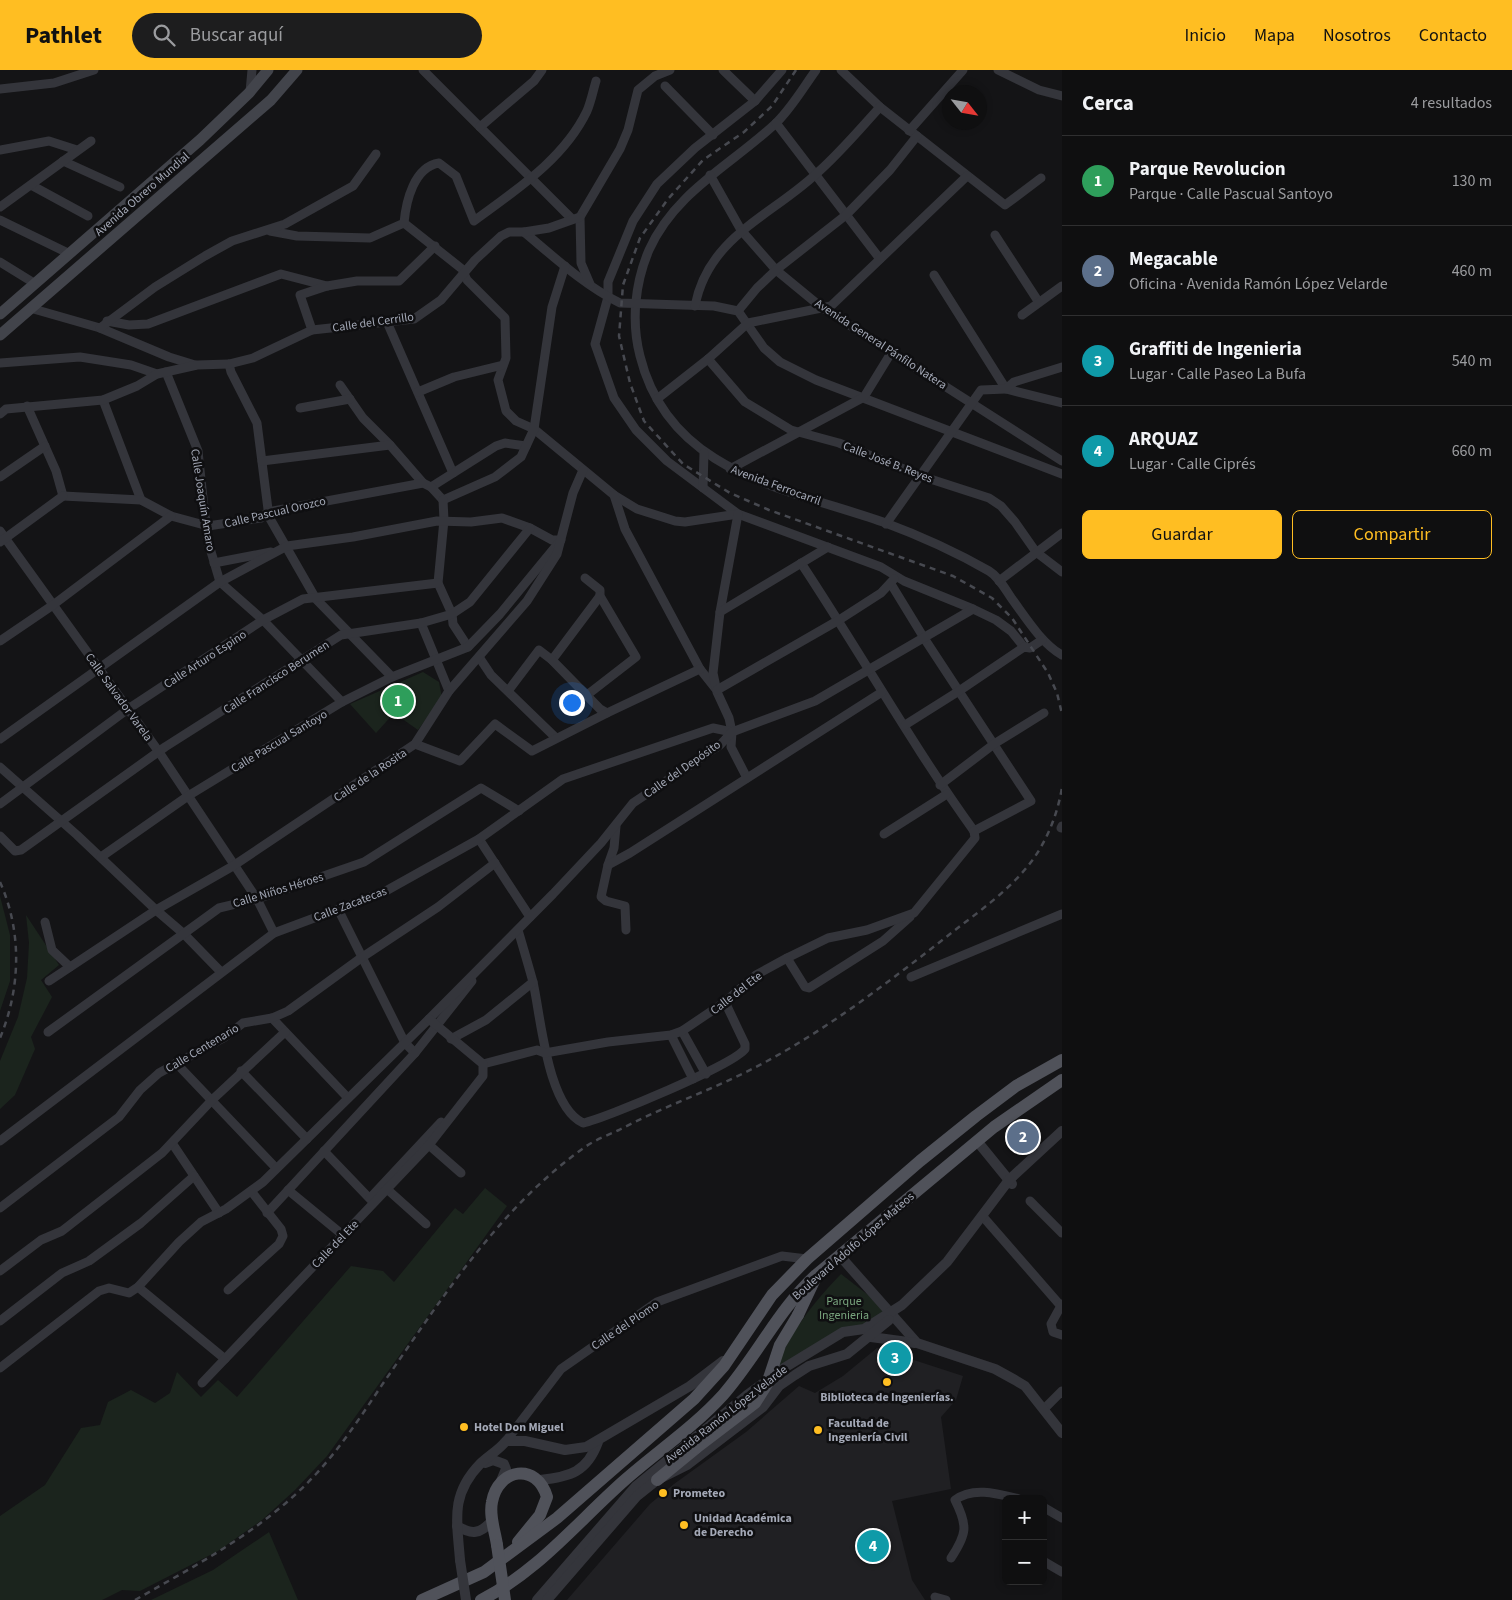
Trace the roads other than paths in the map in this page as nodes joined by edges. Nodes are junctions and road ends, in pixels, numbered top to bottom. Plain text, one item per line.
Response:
1 (94, 70) edge
2 (252, 70) edge
3 (268, 70) edge
4 (297, 70) edge
5 (423, 70) edge
6 (542, 70) edge
7 (670, 70) edge
8 (723, 70) edge
9 (782, 70) edge
10 (816, 70) edge
11 (841, 70) edge
12 (963, 70) edge
13 (998, 70) edge
14 (652, 73) edge
15 (596, 81) dead end
16 (665, 86) dead end
17 (0, 89) edge
18 (250, 93) junction
19 (1062, 96) edge
20 (755, 101) junction
21 (880, 108) junction
22 (776, 123) junction
23 (480, 127) junction
24 (909, 131) junction
25 (713, 135) junction
26 (917, 136) junction
27 (91, 140) dead end
28 (0, 150) edge
29 (77, 150) junction
30 (376, 154) dead end
31 (63, 161) junction
32 (710, 175) junction
33 (816, 175) junction
34 (967, 176) junction
35 (533, 177) junction
36 (1041, 178) dead end
37 (31, 186) junction
38 (120, 187) dead end
39 (0, 207) edge
40 (846, 215) junction
41 (88, 216) dead end
42 (576, 218) junction
43 (0, 220) edge
44 (404, 223) junction
45 (270, 230) junction
46 (741, 230) junction
47 (524, 232) junction
48 (995, 235) dead end
49 (434, 246) junction
50 (68, 253) junction
51 (880, 259) junction
52 (0, 262) edge
53 (565, 266) junction
54 (776, 270) junction
55 (464, 273) junction
56 (934, 275) dead end
57 (34, 283) junction
58 (591, 284) junction
59 (327, 286) junction
60 (1062, 286) edge
61 (608, 297) junction
62 (1038, 301) junction
63 (635, 304) junction
64 (695, 306) junction
65 (821, 307) junction
66 (30, 308) junction
67 (738, 311) junction
68 (1, 312) edge
69 (1022, 314) dead end
70 (387, 322) junction
71 (748, 323) junction
72 (104, 324) junction
73 (129, 325) junction
74 (312, 330) junction
75 (0, 335) edge
76 (124, 338) junction
77 (891, 353) junction
78 (708, 359) junction
79 (0, 362) edge
80 (229, 364) junction
81 (197, 365) junction
82 (503, 365) junction
83 (1062, 367) edge
84 (161, 373) junction
85 (340, 385) dead end
86 (1006, 389) junction
87 (418, 392) junction
88 (864, 396) junction
89 (350, 399) junction
90 (657, 399) junction
91 (103, 400) junction
92 (973, 403) junction
93 (1062, 404) edge
94 (27, 406) junction
95 (300, 408) dead end
96 (0, 414) edge
97 (534, 429) junction
98 (953, 431) junction
99 (801, 432) junction
100 (390, 445) junction
101 (45, 446) junction
102 (526, 446) junction
103 (704, 453) junction
104 (262, 461) junction
105 (1062, 461) edge
106 (730, 469) junction
107 (583, 470) junction
108 (453, 473) junction
109 (1062, 474) edge
110 (921, 476) junction
111 (0, 477) edge
112 (427, 485) junction
113 (703, 488) junction
114 (614, 495) junction
115 (63, 496) junction
116 (142, 500) junction
117 (443, 500) junction
118 (268, 512) junction
119 (738, 514) junction
120 (171, 516) junction
121 (444, 520) junction
122 (886, 524) junction
123 (208, 526) junction
124 (530, 528) junction
125 (1062, 533) edge
126 (2, 537) edge
127 (561, 540) junction
128 (828, 547) junction
129 (283, 549) junction
130 (1036, 552) junction
131 (214, 563) junction
132 (801, 563) junction
133 (1062, 572) edge
134 (585, 578) dead end
135 (893, 580) junction
136 (1000, 581) junction
137 (220, 582) junction
138 (438, 583) junction
139 (600, 596) junction
140 (316, 599) junction
141 (53, 605) junction
142 (974, 609) junction
143 (720, 612) junction
144 (452, 614) junction
145 (263, 620) junction
146 (839, 620) junction
147 (422, 623) junction
148 (349, 634) junction
149 (924, 638) junction
150 (1042, 640) junction
151 (0, 641) edge
152 (1024, 646) junction
153 (468, 647) junction
154 (1062, 655) edge
155 (479, 657) junction
156 (302, 660) junction
157 (435, 660) junction
158 (552, 660) junction
159 (98, 668) junction
160 (700, 669) junction
161 (871, 670) junction
162 (392, 677) junction
163 (717, 690) junction
164 (449, 691) junction
165 (508, 691) junction
166 (882, 692) junction
167 (959, 692) junction
168 (587, 695) junction
169 (342, 702) junction
170 (128, 709) junction
171 (607, 713) junction
172 (1044, 713) dead end
173 (905, 725) junction
174 (732, 732) junction
175 (556, 738) junction
176 (0, 739) edge
177 (415, 744) junction
178 (994, 744) junction
179 (159, 752) junction
180 (0, 767) edge
181 (747, 778) junction
182 (940, 785) junction
183 (23, 787) junction
184 (947, 794) junction
185 (188, 796) junction
186 (0, 804) edge
187 (519, 811) junction
188 (61, 821) junction
189 (616, 825) junction
190 (974, 831) junction
191 (884, 834) dead end
192 (0, 836) edge
193 (480, 840) junction
194 (101, 858) junction
195 (495, 863) junction
196 (608, 865) junction
197 (233, 866) junction
198 (257, 899) junction
199 (156, 910) junction
200 (339, 911) junction
201 (914, 913) junction
202 (1062, 914) edge
203 (530, 917) junction
204 (45, 922) dead end
205 (518, 930) junction
206 (626, 930) dead end
207 (274, 933) junction
208 (184, 934) junction
209 (360, 958) junction
210 (787, 958) junction
211 (70, 967) junction
212 (480, 970) junction
213 (220, 972) junction
214 (911, 977) dead end
215 (49, 981) dead end
216 (533, 982) junction
217 (725, 1002) junction
218 (272, 1018) junction
219 (429, 1019) junction
220 (438, 1025) junction
221 (682, 1031) junction
222 (48, 1032) dead end
223 (285, 1032) junction
224 (671, 1036) junction
225 (451, 1039) junction
226 (405, 1043) junction
227 (545, 1053) junction
228 (415, 1054) junction
229 (1062, 1060) edge
230 (176, 1064) junction
231 (483, 1064) junction
232 (241, 1071) junction
233 (706, 1074) junction
234 (693, 1079) junction
235 (1062, 1080) edge
236 (348, 1098) junction
237 (212, 1100) junction
238 (464, 1102) junction
239 (1062, 1131) edge
240 (1062, 1137) edge
241 (307, 1139) junction
242 (0, 1141) edge
243 (977, 1141) junction
244 (172, 1143) junction
245 (429, 1145) junction
246 (324, 1151) junction
247 (276, 1168) junction
248 (461, 1173) dead end
249 (194, 1176) junction
250 (1010, 1182) junction
251 (288, 1190) junction
252 (388, 1190) junction
253 (250, 1191) junction
254 (372, 1201) junction
255 (1030, 1201) dead end
256 (0, 1208) edge
257 (219, 1213) junction
258 (267, 1213) junction
259 (985, 1218) junction
260 (426, 1224) dead end
261 (1062, 1233) edge
262 (344, 1236) junction
263 (840, 1256) junction
264 (807, 1259) junction
265 (0, 1272) edge
266 (816, 1275) junction
267 (138, 1287) junction
268 (228, 1290) dead end
269 (1061, 1304) edge
270 (892, 1315) junction
271 (0, 1321) edge
272 (1062, 1335) edge
273 (871, 1337) junction
274 (917, 1343) junction
275 (810, 1351) junction
276 (730, 1356) junction
277 (225, 1358) junction
278 (809, 1366) junction
279 (0, 1368) edge
280 (202, 1382) dead end
281 (1062, 1391) edge
282 (1044, 1409) junction
283 (1062, 1433) edge
284 (506, 1441) junction
285 (598, 1442) junction
286 (480, 1464) junction
287 (540, 1480) junction
288 (657, 1480) junction
289 (501, 1481) junction
290 (1002, 1495) edge
291 (1047, 1509) edge
292 (1062, 1518) edge
293 (492, 1521) junction
294 (457, 1526) junction
295 (509, 1554) junction
296 (951, 1558) dead end
297 (1047, 1563) edge
298 (1062, 1572) edge
299 (935, 1597) dead end
300 (422, 1600) edge
301 (466, 1600) edge
302 (481, 1600) edge
303 (505, 1600) edge
304 (537, 1600) edge
305 (547, 1600) edge
306 (946, 1600) edge

1 - 17 street
2 - 18 street
3 - 18 main road, Avenida Obrero Mundial
4 - 66 main road, Avenida Obrero Mundial
5 - 23 street
6 - 23 street
7 - 14 street
8 - 20 street
9 - 20 street
10 - 22 street, Avenida Ferrocarril
11 - 21 street
12 - 24 street
13 - 19 street
14 - 42 street
15 - 35 street
16 - 25 street
18 - 50 main road, Avenida Obrero Mundial
20 - 25 street
21 - 24 street
21 - 33 street
22 - 32 street, Avenida Ferrocarril
22 - 33 street
23 - 35 street
24 - 26 street
25 - 61 street
26 - 34 street
26 - 40 street
27 - 29 street
28 - 29 street
29 - 31 street
30 - 45 street
31 - 37 street
31 - 38 street
32 - 46 street, Avenida General Pánfilo Natera
32 - 63 street, Avenida Ferrocarril
33 - 40 street
33 - 46 street
34 - 36 street
34 - 51 street
35 - 42 street
35 - 44 street
37 - 39 street
37 - 41 street
40 - 51 street
40 - 54 street
42 - 47 street, Calle del Cerrillo
42 - 58 street
43 - 50 street
44 - 45 street
44 - 49 street
45 - 72 street
46 - 54 street, Avenida General Pánfilo Natera
46 - 64 street
47 - 53 street
47 - 55 street, Calle del Cerrillo
48 - 62 street
49 - 55 street
49 - 59 street
50 - 57 main road, Avenida Obrero Mundial
51 - 65 street
52 - 57 street
53 - 58 street
53 - 97 street
54 - 65 street, Avenida General Pánfilo Natera
54 - 67 street
55 - 70 street, Calle del Cerrillo
55 - 82 street
56 - 86 street
57 - 68 main road, Avenida Obrero Mundial
58 - 61 street
59 - 73 street
59 - 74 street
60 - 62 street
61 - 63 street
61 - 113 street
62 - 69 street
63 - 64 street
63 - 90 street, Avenida Ferrocarril
64 - 67 street
65 - 71 street
65 - 77 street, Avenida General Pánfilo Natera
66 - 72 street, Calle del Cerrillo
66 - 75 main road, Avenida Obrero Mundial
67 - 71 street
70 - 74 street, Calle del Cerrillo
70 - 87 street
71 - 78 street
71 - 88 street
72 - 73 street
72 - 76 street, Calle del Cerrillo
73 - 76 street
74 - 80 street, Calle del Cerrillo
76 - 81 street, Calle del Cerrillo
77 - 88 street
77 - 92 street, Avenida General Pánfilo Natera
78 - 90 street
78 - 99 street, Calle José B. Reyes
79 - 84 street
80 - 81 street, Calle del Cerrillo
80 - 104 street
81 - 84 street, Calle del Cerrillo
82 - 87 street
82 - 97 street
83 - 86 street
84 - 91 street
84 - 123 street, Calle Joaquín Amaro
85 - 89 street
86 - 92 street
86 - 93 street
87 - 108 street
88 - 98 street
88 - 99 street
89 - 95 street
89 - 100 street
90 - 103 street, Avenida Ferrocarril
91 - 94 street
91 - 116 street
92 - 98 street
92 - 105 street, Avenida General Pánfilo Natera
94 - 96 street
94 - 101 street
97 - 102 street
97 - 107 street
98 - 109 street
98 - 110 street
99 - 106 street
99 - 110 street, Calle José B. Reyes
100 - 104 street
100 - 112 street
101 - 111 street
101 - 115 street
102 - 108 street
102 - 117 street
103 - 106 street, Avenida Ferrocarril
103 - 113 street
104 - 118 street
106 - 122 street, Avenida Ferrocarril
107 - 114 street
107 - 127 street, Calle de la Rosita
108 - 112 street
110 - 122 street
110 - 130 street, Calle José B. Reyes
112 - 117 street
112 - 118 street, Calle Pascual Orozco
113 - 119 street
114 - 119 street
114 - 160 street
115 - 116 street, Calle Pascual Orozco
115 - 126 street
116 - 120 street, Calle Pascual Orozco
117 - 121 street
118 - 123 street, Calle Pascual Orozco
118 - 129 street
119 - 128 street
119 - 143 street, Calle del Depósito
120 - 123 street, Calle Pascual Orozco
120 - 141 street
121 - 124 street
121 - 129 street
121 - 138 street
122 - 136 street, Avenida Ferrocarril
123 - 131 street, Calle Joaquín Amaro
124 - 127 street
124 - 144 street, Calle Francisco Berumen
125 - 130 street
126 - 141 street, Calle Salvador Varela
127 - 153 street
127 - 155 street, Calle de la Rosita
128 - 132 street
128 - 135 street
129 - 131 street
129 - 137 street
129 - 140 street
130 - 133 street, Calle José B. Reyes
130 - 136 street
131 - 137 street, Calle Joaquín Amaro
132 - 143 street
132 - 146 street
134 - 139 street
135 - 142 street
135 - 146 street
135 - 149 street
136 - 150 street, Avenida Ferrocarril
137 - 145 street
137 - 159 street
138 - 140 street, Calle Arturo Espino
138 - 144 street
139 - 158 street
139 - 168 street
140 - 145 street, Calle Arturo Espino
140 - 148 street
141 - 151 street
141 - 159 street, Calle Salvador Varela
142 - 149 street
142 - 152 street
143 - 163 street, Calle del Depósito
144 - 147 street, Calle Francisco Berumen
144 - 153 street
145 - 156 street
145 - 170 street, Calle Arturo Espino
146 - 161 street
146 - 163 street
147 - 148 street, Calle Francisco Berumen
147 - 157 street
148 - 156 street, Calle Francisco Berumen
148 - 162 street
149 - 161 street
149 - 167 street
150 - 152 street
150 - 154 street, Avenida Ferrocarril
152 - 167 street
153 - 157 street, Calle Pascual Santoyo
155 - 164 street, Calle de la Rosita
155 - 165 street
156 - 169 street
156 - 179 street, Calle Francisco Berumen
157 - 162 street, Calle Pascual Santoyo
157 - 164 street
158 - 165 street
158 - 168 street
159 - 170 street, Calle Salvador Varela
159 - 176 street
160 - 163 street
160 - 171 street
161 - 166 street
161 - 174 street
162 - 169 street, Calle Pascual Santoyo
163 - 174 street, Calle del Depósito
164 - 177 street, Calle de la Rosita
165 - 175 street
166 - 173 street
166 - 181 street
167 - 173 street
167 - 178 street
168 - 171 street
169 - 185 street, Calle Pascual Santoyo
170 - 179 street, Calle Salvador Varela
170 - 183 street, Calle Arturo Espino
171 - 175 street
172 - 178 street
173 - 182 street
174 - 181 street
174 - 187 street, Calle Zacatecas
174 - 189 street, Calle del Depósito
175 - 177 street
177 - 197 street, Calle de la Rosita
178 - 182 street
178 - 190 street
179 - 185 street, Calle Salvador Varela
179 - 188 street, Calle Francisco Berumen
180 - 183 street
181 - 196 street
182 - 184 street
183 - 186 street, Calle Arturo Espino
183 - 188 street
184 - 190 street
184 - 191 street
185 - 194 street, Calle Pascual Santoyo
185 - 197 street, Calle Salvador Varela
187 - 193 street, Calle Zacatecas
187 - 198 street, Calle Niños Héroes
188 - 192 street, Calle Francisco Berumen
188 - 194 street
189 - 196 street
189 - 203 street, Calle del Depósito
190 - 201 street
193 - 195 street
193 - 200 street, Calle Zacatecas
194 - 199 street
195 - 203 street
195 - 209 street, Calle Centenario
196 - 206 street
197 - 198 street, Calle Salvador Varela
197 - 199 street, Calle de la Rosita
198 - 207 street, Calle Salvador Varela
198 - 208 street, Calle Niños Héroes
199 - 208 street
199 - 211 street, Calle de la Rosita
200 - 207 street, Calle Zacatecas
200 - 209 street
201 - 210 street, Calle del Ete
201 - 210 street
202 - 214 street
203 - 205 street, Calle del Depósito
204 - 211 street
205 - 212 street, Calle del Depósito
205 - 216 street
207 - 213 street, Calle Zacatecas
208 - 213 street
208 - 222 street, Calle Niños Héroes
209 - 218 street, Calle Centenario
209 - 226 street
210 - 217 street, Calle del Ete
211 - 215 street, Calle de la Rosita
212 - 219 street, Calle del Depósito
212 - 220 street, Calle del Depósito
213 - 242 street, Calle Zacatecas
216 - 225 street
216 - 227 street
217 - 221 street, Calle del Ete
217 - 233 street
218 - 223 street
218 - 230 street, Calle Centenario
219 - 220 street
219 - 226 street, Calle del Depósito
220 - 225 street
220 - 228 street, Calle del Depósito
221 - 224 street, Calle del Ete
221 - 233 street
223 - 232 street
223 - 236 street
224 - 227 street, Calle del Ete
224 - 234 street
225 - 231 street
226 - 228 street
226 - 236 street, Calle del Depósito
227 - 231 street, Calle del Ete
227 - 234 street
228 - 246 street, Calle del Depósito
229 - 264 main road, Boulevard Adolfo López Mateos
230 - 237 street
230 - 256 street, Calle Centenario
231 - 238 street, Calle del Ete
232 - 237 street
232 - 241 street
233 - 234 street
235 - 243 main road, Boulevard Adolfo López Mateos
236 - 241 street, Calle del Depósito
237 - 244 street
237 - 247 street
238 - 245 street, Calle del Ete
238 - 254 street, Calle del Ete
239 - 250 street, Avenida Ramón López Velarde
240 - 250 street, Avenida Ramón López Velarde
241 - 247 street, Calle del Depósito
243 - 250 street
243 - 263 main road, Boulevard Adolfo López Mateos
244 - 249 street
244 - 265 street
245 - 248 street
245 - 252 street, Calle del Ete
246 - 251 street, Calle del Depósito
246 - 254 street
247 - 253 street, Calle del Depósito
249 - 257 street
249 - 271 street
250 - 259 street, Avenida Ramón López Velarde
250 - 270 street, Avenida Ramón López Velarde
251 - 258 street, Calle del Depósito
251 - 262 street
252 - 254 street, Calle del Ete
252 - 260 street
253 - 257 street, Calle del Depósito
253 - 258 street
254 - 262 street, Calle del Ete
255 - 261 street
257 - 267 street, Calle del Depósito
258 - 268 street
259 - 269 street
259 - 270 street, Avenida Ramón López Velarde
262 - 277 street, Calle del Ete
263 - 266 main road, Boulevard Adolfo López Mateos
263 - 270 street
264 - 276 main road, Boulevard Adolfo López Mateos
264 - 284 street, Calle del Plomo
266 - 288 main road, bridge
266 - 302 main road, Boulevard Adolfo López Mateos
267 - 277 street
267 - 279 street
269 - 272 street
270 - 273 street, Avenida Ramón López Velarde
270 - 274 street
270 - 275 street, Avenida Ramón López Velarde
273 - 274 street
273 - 278 street, Avenida Ramón López Velarde
274 - 282 street
275 - 278 street
275 - 304 street, Avenida Ramón López Velarde
276 - 285 street, Boulevard Adolfo López Mateos
276 - 295 main road, Boulevard Adolfo López Mateos
277 - 280 street, Calle del Ete
278 - 288 street, Avenida Ramón López Velarde
281 - 282 street
282 - 283 street
284 - 285 street, Boulevard Adolfo López Mateos
284 - 286 street
285 - 287 street
286 - 289 street
286 - 294 street
287 - 289 main road
287 - 295 main road
288 - 305 street, Avenida Ramón López Velarde
289 - 293 main road
290 - 296 street
291 - 292 street
293 - 294 street
293 - 303 main road, bridge
294 - 301 street, bridge
295 - 300 main road, Boulevard Adolfo López Mateos
297 - 298 street
299 - 306 street

